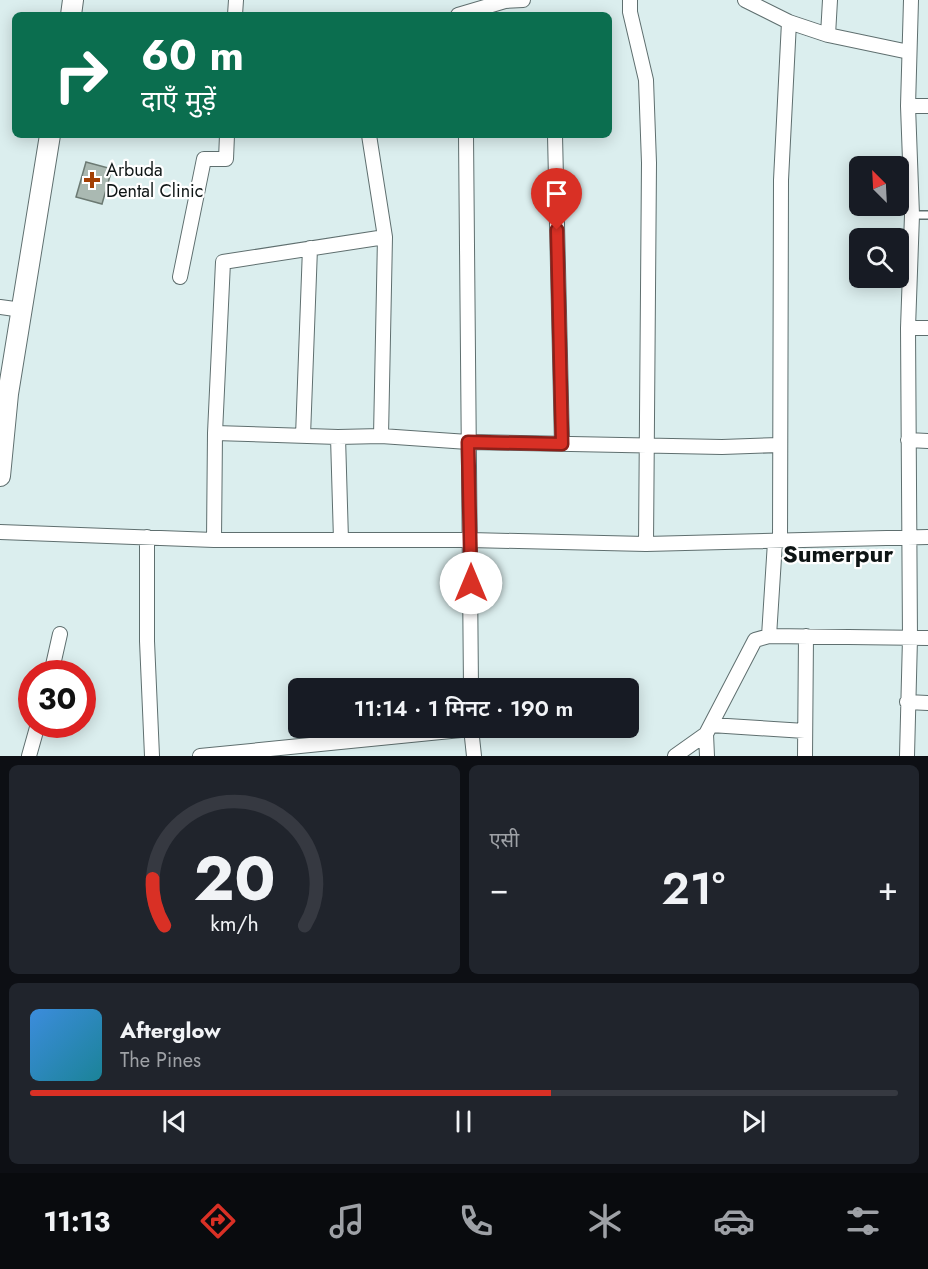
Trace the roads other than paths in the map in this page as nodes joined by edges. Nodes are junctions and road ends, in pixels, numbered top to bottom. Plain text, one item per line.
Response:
1 (523, 0) edge
2 (630, 0) edge
3 (745, 0) edge
4 (830, 0) edge
5 (911, 0) edge
6 (468, 12) edge
7 (789, 22) junction
8 (828, 35) junction
9 (909, 52) junction
10 (909, 106) junction
11 (928, 106) edge
12 (50, 138) edge
13 (227, 138) edge
14 (369, 138) edge
15 (466, 138) edge
16 (555, 138) edge
17 (912, 215) junction
18 (928, 215) edge
19 (385, 237) junction
20 (310, 248) junction
21 (180, 277) dead end
22 (0, 307) edge
23 (22, 310) junction
24 (908, 328) junction
25 (928, 328) edge
26 (215, 433) junction
27 (303, 436) junction
28 (381, 436) junction
29 (338, 437) junction
30 (908, 441) junction
31 (928, 441) edge
32 (468, 442) junction
33 (562, 444) junction
34 (648, 445) junction
35 (780, 445) junction
36 (0, 476) edge
37 (0, 532) edge
38 (147, 537) junction
39 (928, 537) edge
40 (908, 538) junction
41 (214, 540) junction
42 (341, 540) junction
43 (470, 540) junction
44 (778, 541) junction
45 (646, 544) junction
46 (60, 634) dead end
47 (769, 636) junction
48 (806, 636) junction
49 (910, 638) junction
50 (928, 638) edge
51 (54, 660) edge
52 (471, 678) edge
53 (907, 702) junction
54 (928, 703) edge
55 (709, 729) junction
56 (805, 731) junction
57 (34, 738) edge
58 (406, 738) edge
59 (472, 738) edge
60 (334, 749) edge
61 (29, 756) edge
62 (152, 756) edge
63 (200, 756) edge
64 (474, 756) edge
65 (675, 756) edge
66 (707, 756) edge
67 (805, 756) edge
68 (907, 756) edge

1 - 6 street
2 - 34 street
3 - 7 street
4 - 8 street
5 - 9 street
7 - 8 street
7 - 35 street
8 - 9 street
9 - 10 street
10 - 11 street
10 - 17 street
12 - 23 main road
13 - 21 street
14 - 19 street
15 - 32 street
16 - 33 street
17 - 18 lane
17 - 24 street
19 - 20 street
19 - 28 street
20 - 26 street
20 - 27 street
22 - 23 street
23 - 36 main road
24 - 25 street
24 - 30 street
26 - 27 street
26 - 41 street
27 - 29 street
28 - 29 street
28 - 32 street
29 - 42 street
30 - 31 street
30 - 40 street
32 - 33 street
32 - 43 street
33 - 34 street
34 - 35 street
34 - 45 street
35 - 44 street
37 - 38 street
38 - 41 street
38 - 62 street
39 - 40 street
40 - 44 street
40 - 49 street
41 - 42 street
42 - 43 street
43 - 45 street
43 - 52 street
44 - 45 street
44 - 47 street
46 - 51 street
47 - 48 street
47 - 55 street
48 - 49 street
48 - 56 street
49 - 50 street
49 - 53 street
53 - 54 street
53 - 68 street
55 - 56 street
55 - 65 street
55 - 66 street
56 - 67 street
57 - 61 street
58 - 60 street
59 - 64 street
60 - 63 street

